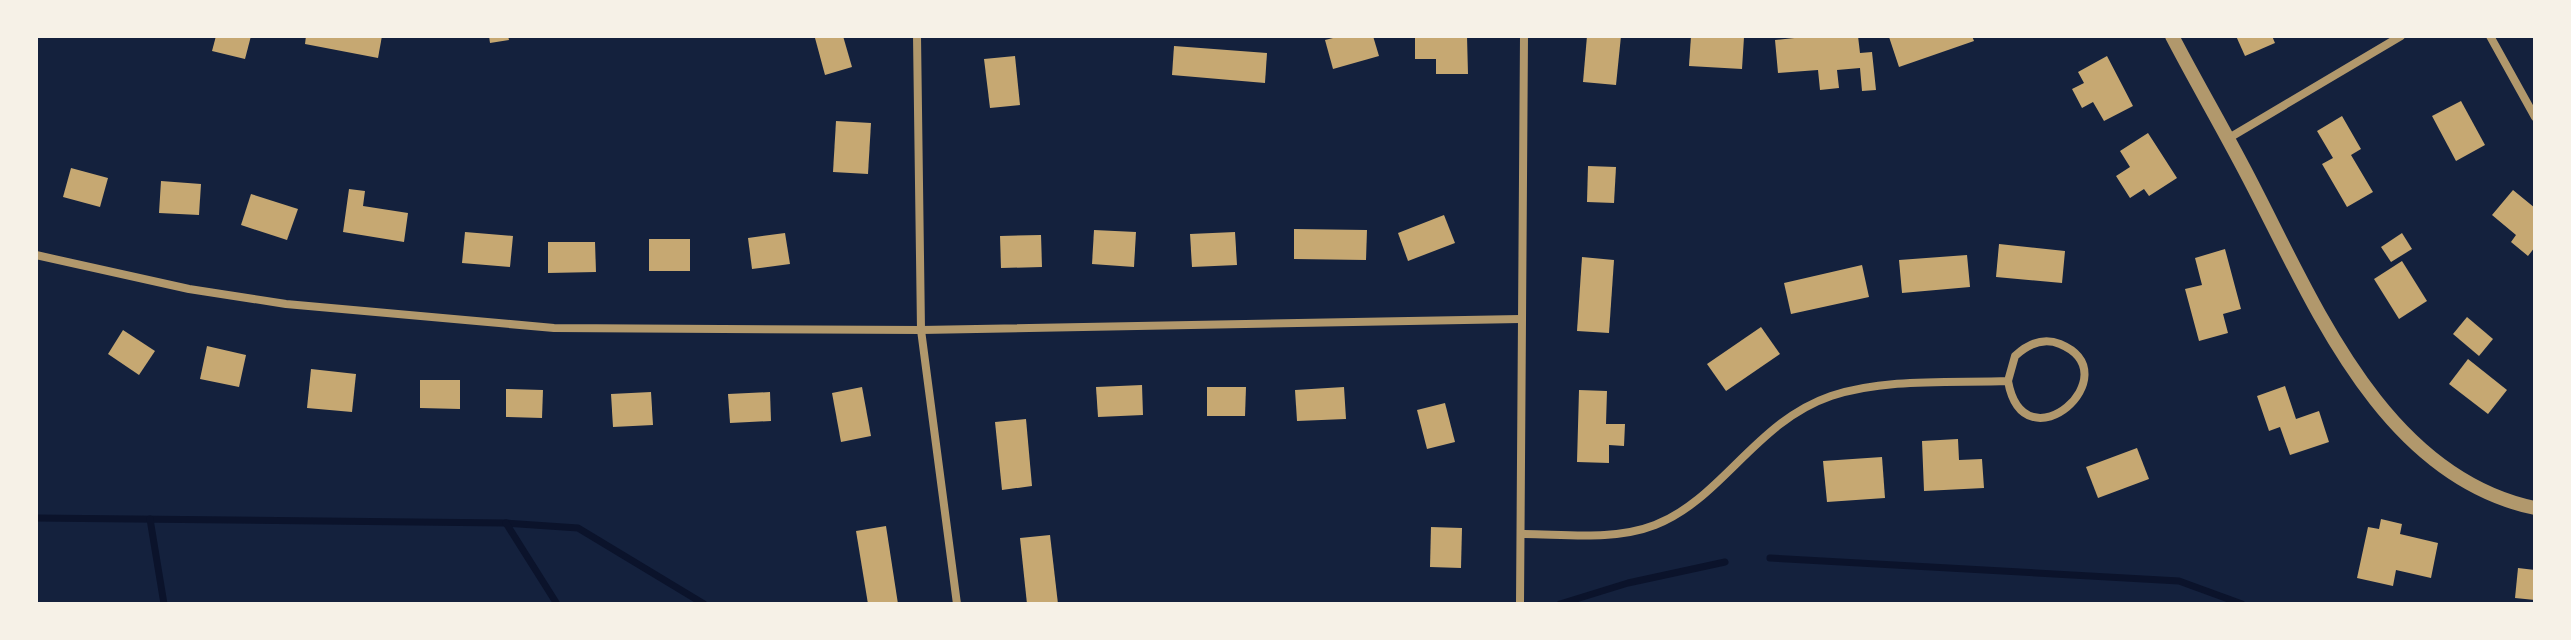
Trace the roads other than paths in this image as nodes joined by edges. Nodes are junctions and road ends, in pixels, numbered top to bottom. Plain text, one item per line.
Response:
1 (917, 36) edge
2 (1524, 36) edge
3 (2172, 36) edge
4 (2401, 36) edge
5 (2490, 36) edge
6 (2535, 117) edge
7 (2229, 138) junction
8 (36, 255) edge
9 (1520, 319) junction
10 (921, 330) junction
11 (2008, 381) junction
12 (2535, 508) edge
13 (1521, 534) junction
14 (957, 604) edge
15 (1520, 604) edge

1 - 10 street
2 - 9 street
3 - 7 street
4 - 7 street
5 - 6 street
7 - 12 street
8 - 10 street
9 - 10 street
9 - 13 street
10 - 14 street
11 - 11 street
11 - 13 street
13 - 15 street

